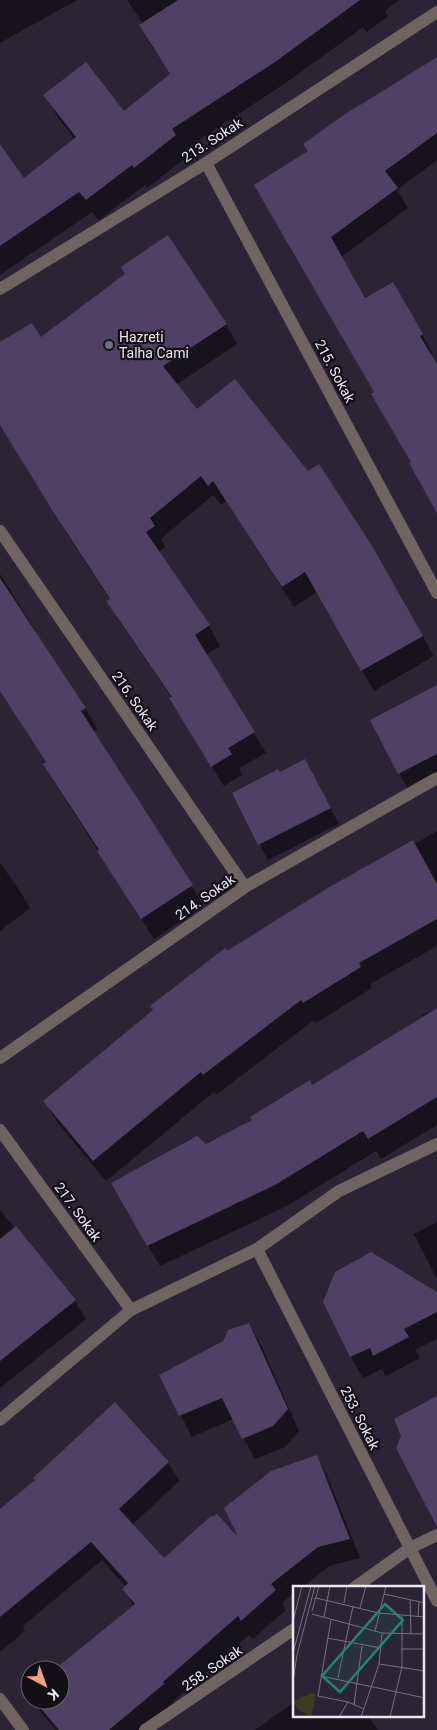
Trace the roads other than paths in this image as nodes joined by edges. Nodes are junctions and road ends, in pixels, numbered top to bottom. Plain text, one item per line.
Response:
1 (437, 12) edge
2 (206, 162) junction
3 (0, 289) edge
4 (0, 531) edge
5 (437, 593) edge
6 (437, 778) edge
7 (245, 887) junction
8 (0, 1058) edge
9 (0, 1130) edge
10 (437, 1144) edge
11 (256, 1249) junction
12 (131, 1310) junction
13 (0, 1420) edge
14 (437, 1535) edge
15 (410, 1548) junction
16 (357, 1586) edge
17 (437, 1601) edge
18 (293, 1630) edge
19 (0, 1699) edge
20 (24, 1730) edge
21 (144, 1730) edge

1 - 2 street, 213. Sokak
2 - 3 street, 213. Sokak
2 - 5 street, 215. Sokak
4 - 7 street, 216. Sokak
6 - 7 street, 214. Sokak
7 - 8 street, 214. Sokak
9 - 12 street, 217. Sokak
10 - 11 street
11 - 12 street
11 - 15 street, 253. Sokak
12 - 13 street
14 - 15 street
15 - 16 street
15 - 17 street, 253. Sokak
18 - 21 street, 258. Sokak
19 - 20 street

